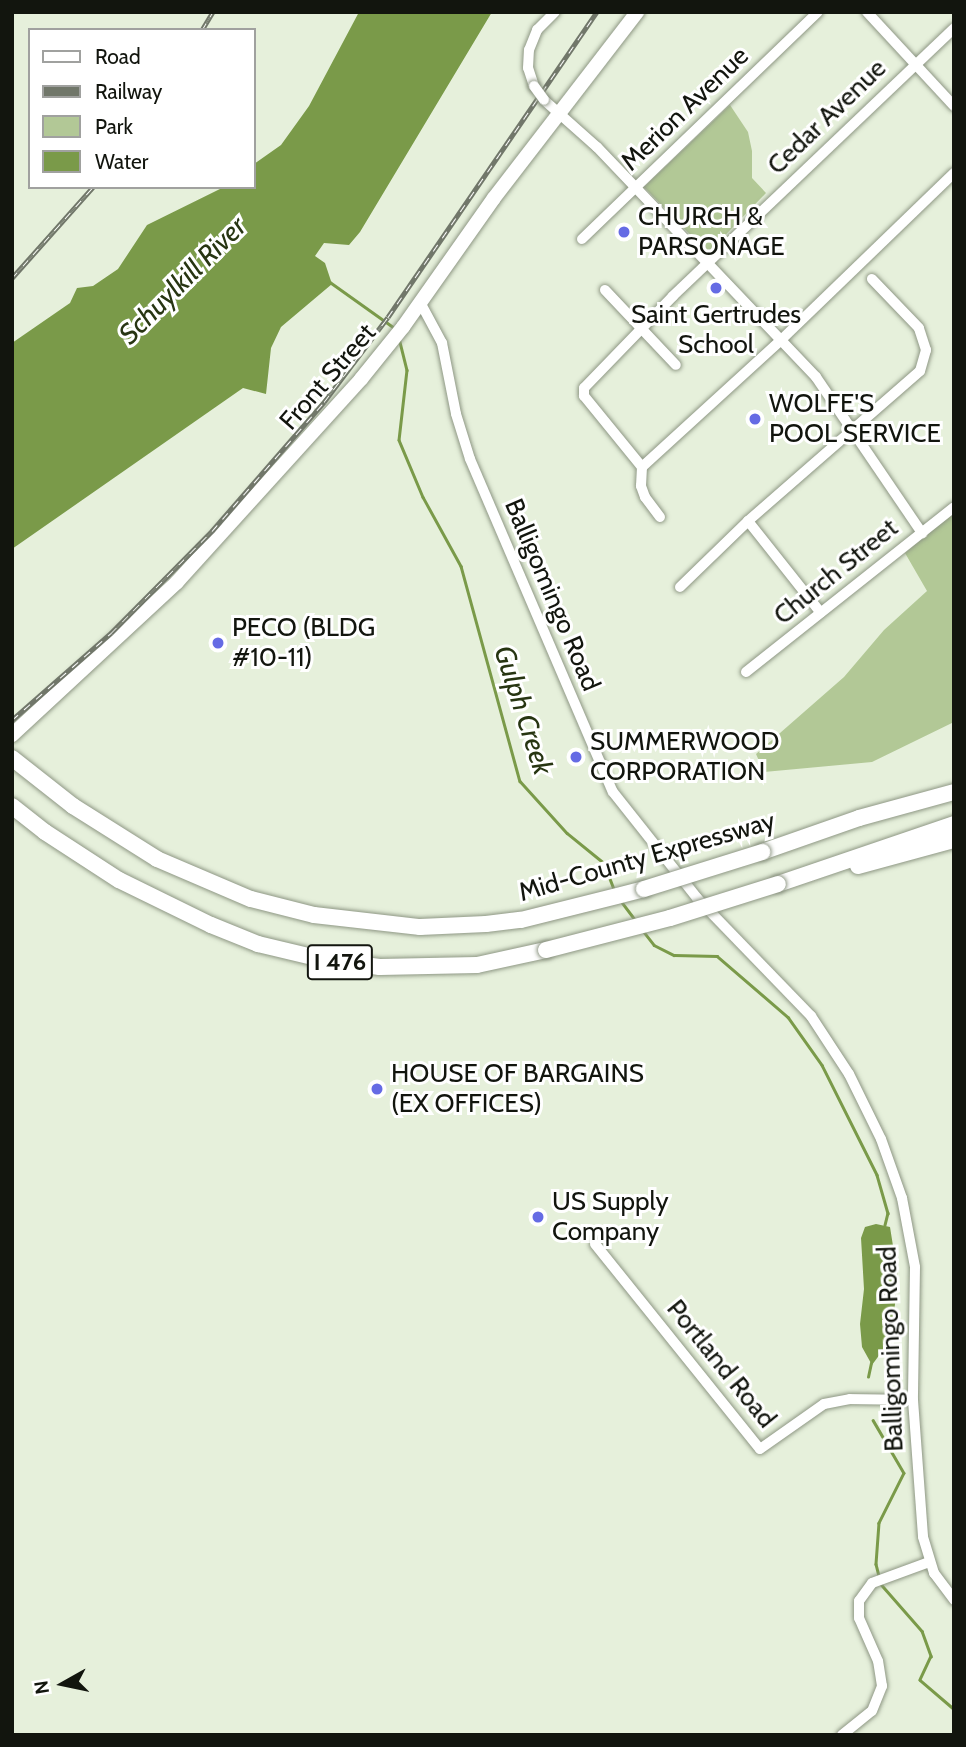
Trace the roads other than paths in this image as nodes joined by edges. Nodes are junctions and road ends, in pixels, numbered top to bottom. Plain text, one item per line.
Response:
1 (555, 12) edge
2 (637, 12) edge
3 (818, 12) edge
4 (867, 12) edge
5 (954, 28) edge
6 (915, 64) junction
7 (954, 106) edge
8 (560, 114) junction
9 (954, 173) edge
10 (636, 188) junction
11 (582, 239) dead end
12 (709, 263) junction
13 (872, 279) dead end
14 (605, 290) dead end
15 (421, 302) junction
16 (642, 327) junction
17 (781, 340) junction
18 (676, 365) dead end
19 (853, 428) junction
20 (642, 467) junction
21 (954, 507) edge
22 (660, 517) dead end
23 (748, 522) junction
24 (922, 533) junction
25 (680, 587) dead end
26 (821, 613) junction
27 (746, 672) dead end
28 (12, 735) edge
29 (12, 758) edge
30 (954, 783) edge
31 (954, 792) edge
32 (12, 806) edge
33 (859, 818) junction
34 (954, 824) edge
35 (954, 840) edge
36 (778, 884) junction
37 (595, 1244) dead end
38 (913, 1400) junction
39 (929, 1562) junction
40 (954, 1600) edge
41 (842, 1735) edge

1 - 8 street, bridge
2 - 8 main road, Front Street
3 - 10 street, Merion Avenue
4 - 6 street
5 - 6 street, Cedar Avenue
6 - 7 street
6 - 12 street, Cedar Avenue
8 - 10 street
8 - 15 main road, Front Street
9 - 17 street
10 - 11 street, Merion Avenue
10 - 12 street
12 - 16 street, Cedar Avenue
12 - 17 street
13 - 19 street
14 - 16 street
15 - 28 main road, Front Street
15 - 38 street, Balligomingo Road
16 - 18 street
16 - 20 street, Cedar Avenue
17 - 19 street
17 - 20 street
19 - 23 street
19 - 24 street
20 - 22 street
21 - 24 street, Church Street
23 - 25 street
23 - 26 street
24 - 26 street, Church Street
26 - 27 street, Church Street
29 - 33 highway, Mid-County Expressway / I 476, bridge
30 - 33 highway
31 - 33 highway, Mid-County Expressway / I 476
32 - 36 highway, I 476, bridge
34 - 36 highway, I 476
35 - 36 highway
37 - 38 street, Portland Road
38 - 39 street, Balligomingo Road
39 - 40 street, Balligomingo Road
39 - 41 street

